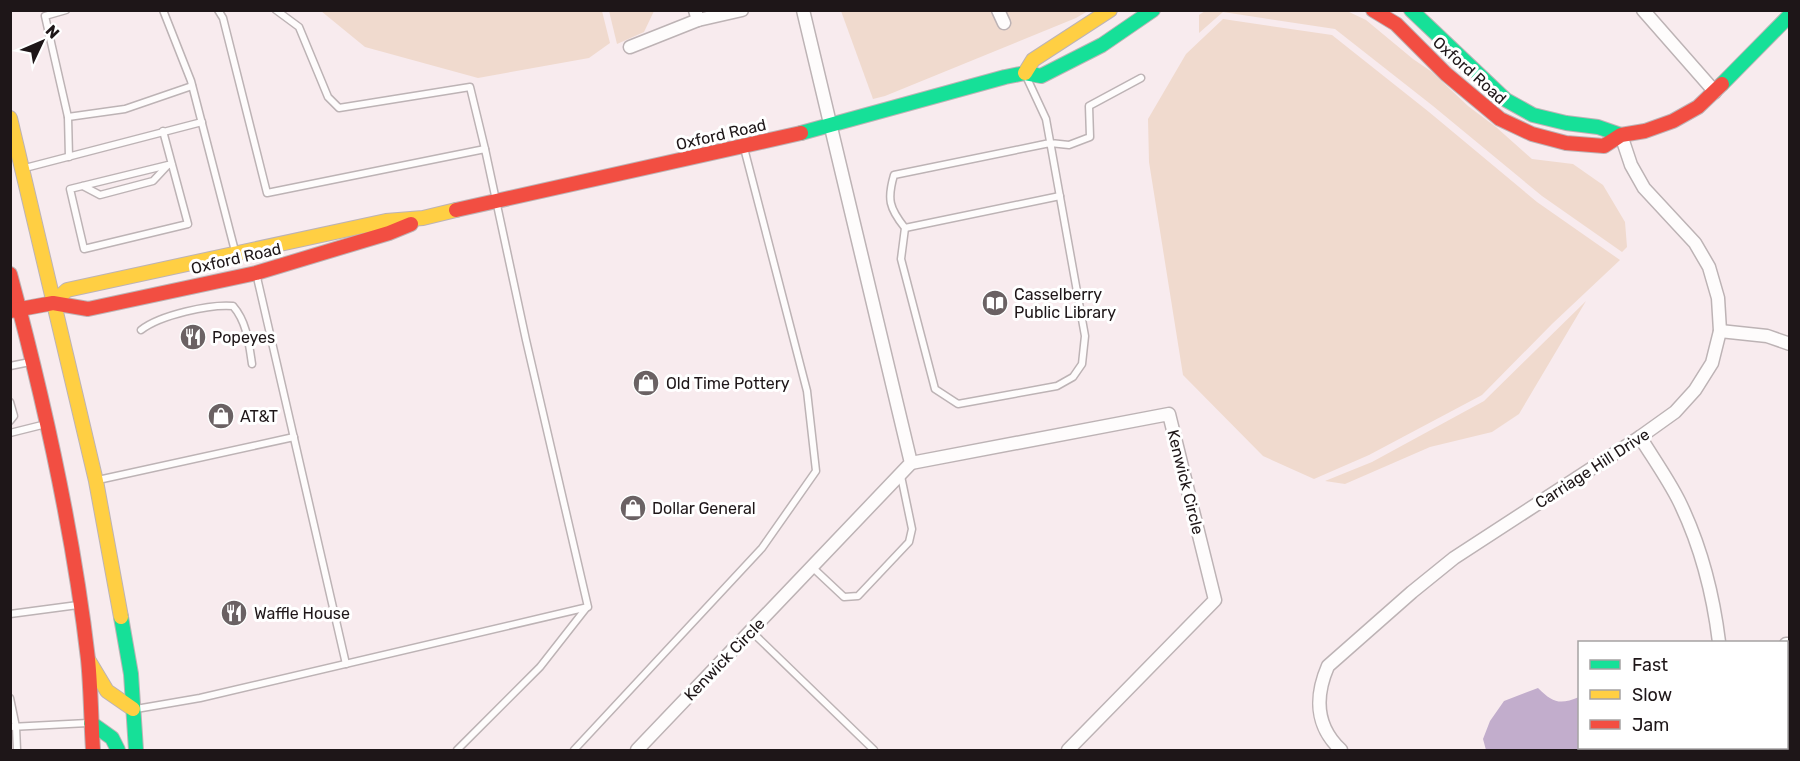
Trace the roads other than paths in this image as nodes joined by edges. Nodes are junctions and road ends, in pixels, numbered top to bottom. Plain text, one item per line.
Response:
1 (66, 10) edge
2 (163, 10) edge
3 (219, 10) edge
4 (276, 10) edge
5 (742, 10) edge
6 (803, 10) edge
7 (998, 10) edge
8 (1110, 10) edge
9 (1153, 10) edge
10 (1373, 10) edge
11 (1411, 10) edge
12 (1643, 10) edge
13 (44, 13) edge
14 (697, 15) edge
15 (1785, 17) edge
16 (1004, 23) dead end
17 (630, 47) dead end
18 (1024, 73) junction
19 (1141, 78) dead end
20 (192, 86) junction
21 (1715, 92) junction
22 (10, 117) edge
23 (68, 117) junction
24 (202, 122) junction
25 (831, 126) junction
26 (164, 131) junction
27 (1621, 135) junction
28 (1050, 142) junction
29 (743, 146) junction
30 (485, 149) junction
31 (69, 157) junction
32 (169, 164) junction
33 (22, 169) junction
34 (82, 186) junction
35 (1060, 196) junction
36 (495, 202) junction
37 (423, 218) junction
38 (905, 228) junction
39 (235, 253) junction
40 (256, 273) junction
41 (10, 274) edge
42 (53, 303) junction
43 (15, 310) edge
44 (141, 330) dead end
45 (1720, 331) junction
46 (1790, 344) edge
47 (32, 362) junction
48 (252, 364) dead end
49 (10, 366) edge
50 (10, 402) edge
51 (10, 421) edge
52 (47, 424) junction
53 (10, 433) edge
54 (294, 437) junction
55 (1640, 437) junction
56 (911, 463) junction
57 (900, 474) junction
58 (96, 481) junction
59 (812, 567) junction
60 (80, 605) junction
61 (588, 607) junction
62 (10, 614) edge
63 (751, 631) junction
64 (1719, 641) edge
65 (88, 659) junction
66 (346, 664) junction
67 (10, 698) edge
68 (134, 709) junction
69 (91, 723) junction
70 (13, 727) edge
71 (17, 750) edge
72 (93, 750) edge
73 (118, 750) edge
74 (136, 750) edge
75 (457, 750) edge
76 (574, 750) edge
77 (637, 750) edge
78 (874, 750) edge
79 (1068, 750) edge
80 (1341, 750) edge

1 - 13 lane
2 - 20 lane
3 - 30 lane
4 - 30 lane
5 - 14 street
6 - 25 street
7 - 16 street
8 - 18 street, Oxford Road
9 - 18 street, Oxford Road
10 - 27 street, Oxford Road
11 - 27 street, Oxford Road
12 - 21 street
13 - 23 lane
14 - 17 street
15 - 21 street, Oxford Road
18 - 25 street, Oxford Road
18 - 28 lane
19 - 28 lane
20 - 23 lane
20 - 24 lane
21 - 27 street, Oxford Road
22 - 33 street
23 - 31 lane
24 - 26 lane
24 - 39 lane
25 - 29 street, Oxford Road
25 - 56 street
26 - 31 lane
26 - 32 lane
27 - 45 street, Carriage Hill Drive
28 - 35 lane
28 - 38 lane
29 - 36 street, Oxford Road
29 - 76 lane
30 - 36 lane
31 - 33 lane
32 - 34 lane
32 - 34 lane
32 - 34 lane
33 - 42 street
35 - 38 lane
35 - 38 lane
36 - 37 street, Oxford Road
36 - 61 lane
37 - 39 street, Oxford Road
37 - 40 street, Oxford Road
39 - 42 street, Oxford Road
40 - 42 street, Oxford Road
40 - 54 lane
41 - 43 street
42 - 43 street, Oxford Road
42 - 58 street
43 - 47 street
44 - 48 lane
45 - 46 street
45 - 55 street, Carriage Hill Drive
47 - 49 lane
47 - 52 street
50 - 51 lane
52 - 53 lane
52 - 60 street
54 - 58 lane
54 - 66 lane
55 - 64 street
55 - 80 street, Carriage Hill Drive
56 - 57 street, Kenwick Circle
56 - 79 street, Kenwick Circle
57 - 59 street, Kenwick Circle
57 - 59 lane
58 - 68 street
59 - 63 street, Kenwick Circle
60 - 62 lane
60 - 65 street
61 - 66 lane
61 - 75 lane
63 - 77 street, Kenwick Circle
63 - 78 lane
65 - 68 street
65 - 69 street
66 - 68 lane
67 - 70 lane
68 - 74 street
69 - 70 lane
69 - 72 street
69 - 73 street
70 - 71 lane

